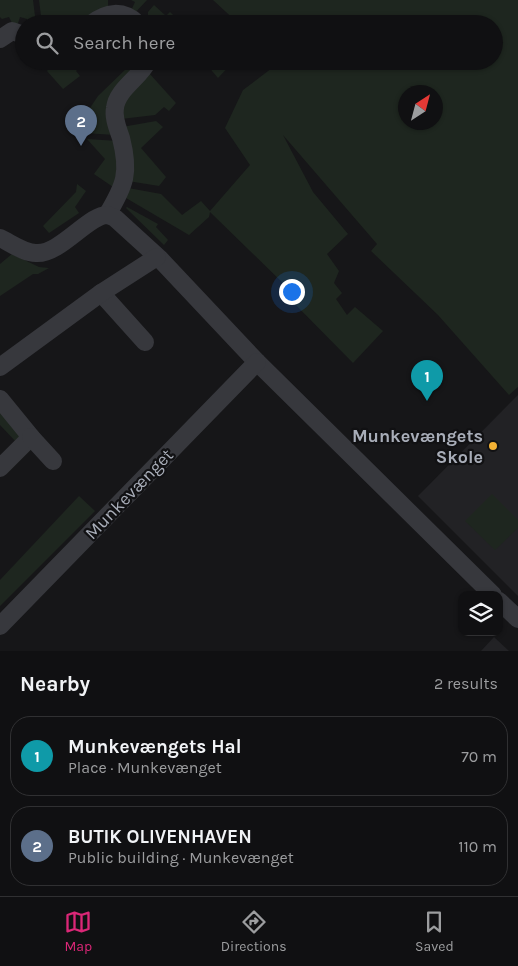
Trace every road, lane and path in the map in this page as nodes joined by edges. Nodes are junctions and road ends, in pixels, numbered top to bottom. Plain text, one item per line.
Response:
1 (111, 15) edge
2 (126, 15) edge
3 (15, 32) edge
4 (0, 39) edge
5 (141, 70) edge
6 (107, 215) junction
7 (0, 238) edge
8 (157, 257) junction
9 (102, 293) junction
10 (145, 342) dead end
11 (258, 362) junction
12 (0, 368) edge
13 (0, 399) edge
14 (31, 437) junction
15 (53, 461) dead end
16 (0, 468) edge
17 (489, 591) edge
18 (503, 605) edge
19 (518, 620) edge
20 (0, 626) edge

1 - 2 street
3 - 4 street
5 - 6 street
6 - 7 street
6 - 8 street
8 - 9 street
8 - 11 street
9 - 10 street
9 - 12 street
11 - 17 street
11 - 20 street, Munkevænget
13 - 14 street
14 - 15 street
14 - 16 street
18 - 19 street

